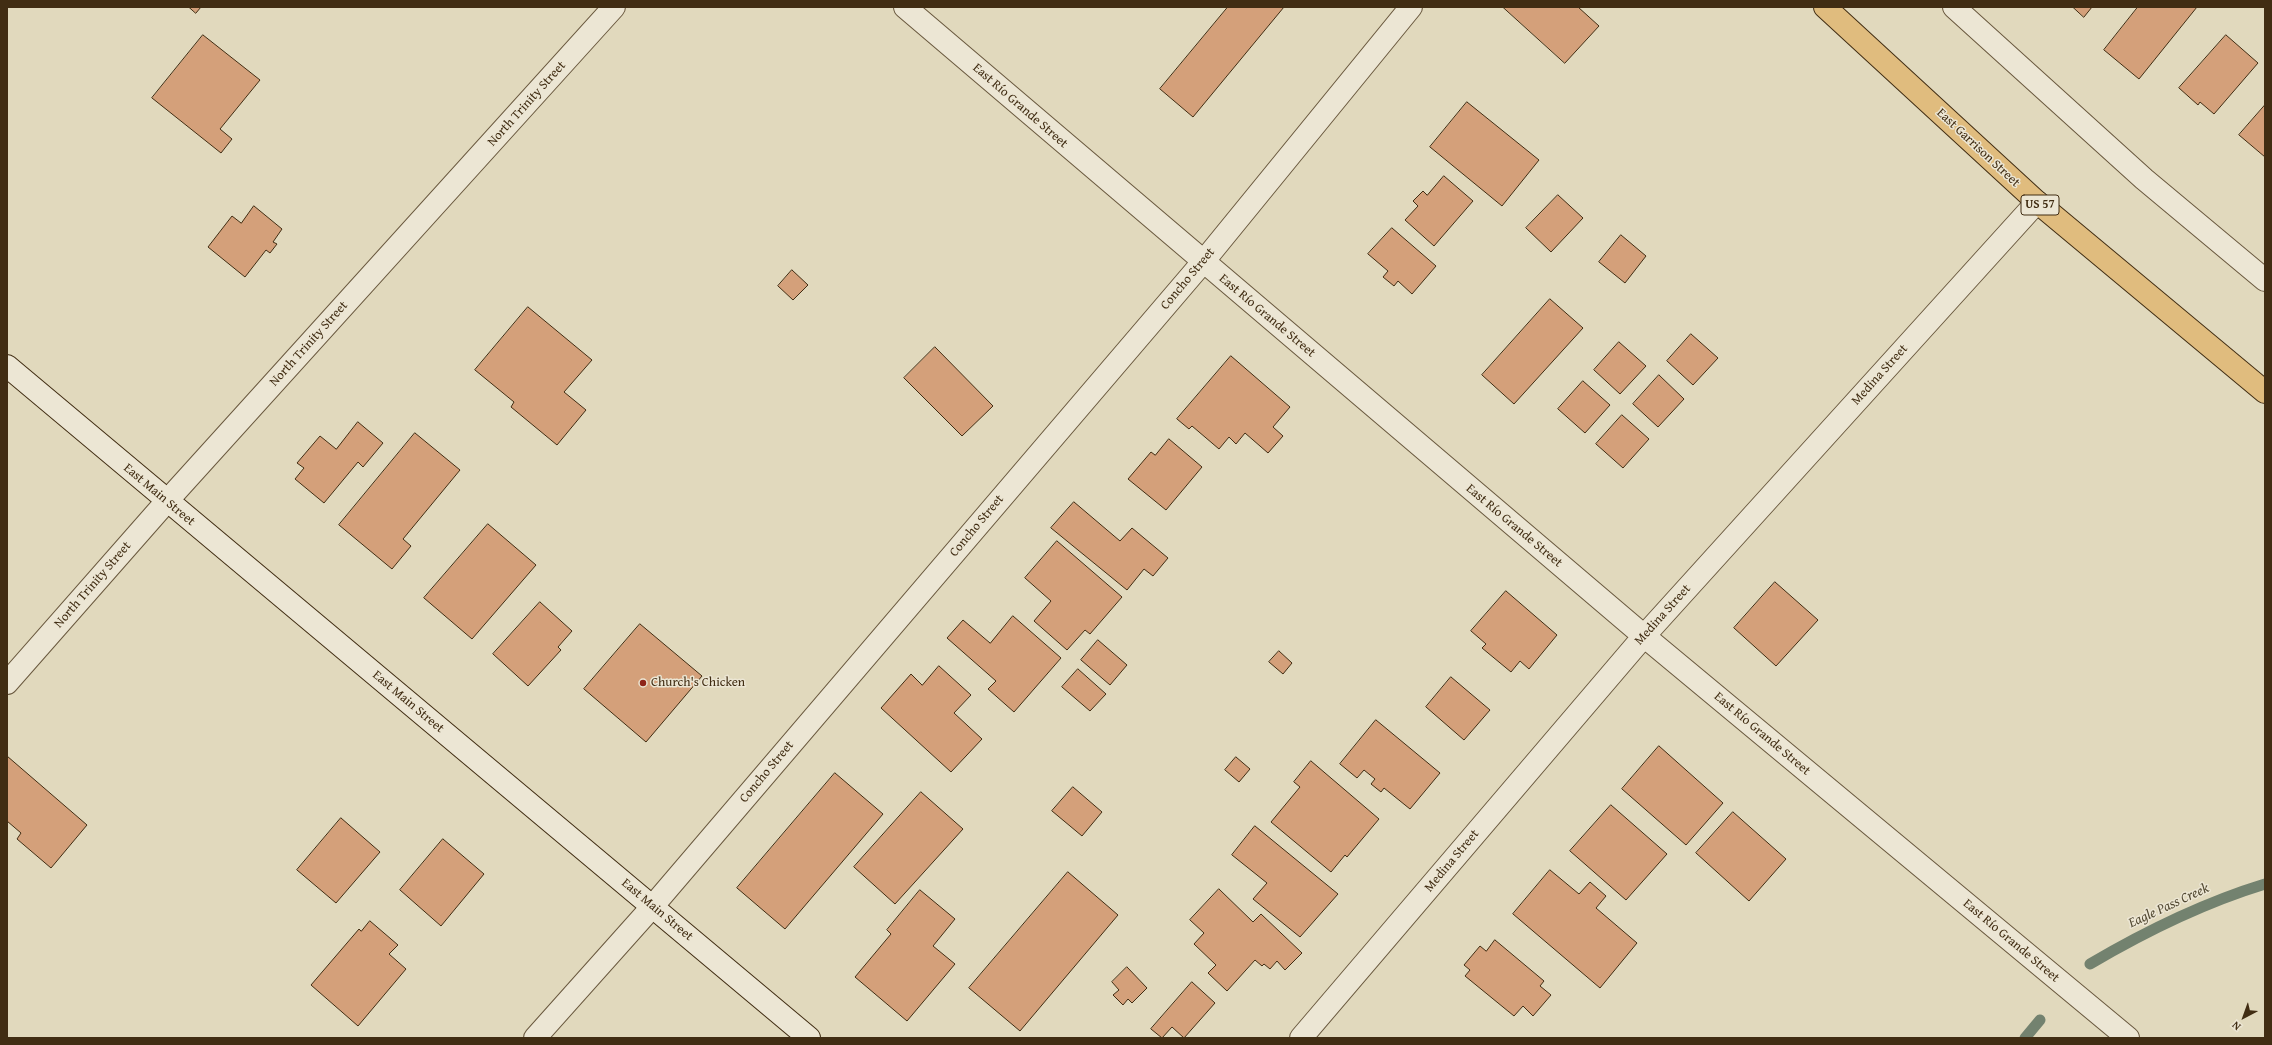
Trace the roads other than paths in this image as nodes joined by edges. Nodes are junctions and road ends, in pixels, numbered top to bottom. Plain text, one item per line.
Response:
1 (614, 7) edge
2 (905, 7) edge
3 (1411, 7) edge
4 (1825, 7) edge
5 (1954, 7) edge
6 (2037, 202) junction
7 (1203, 262) junction
8 (2265, 280) edge
9 (7, 366) edge
10 (2265, 392) edge
11 (167, 501) junction
12 (1644, 636) junction
13 (7, 683) edge
14 (652, 906) junction
15 (535, 1038) edge
16 (809, 1038) edge
17 (1301, 1038) edge
18 (2128, 1038) edge

1 - 11 street, North Trinity Street
2 - 7 street, East Río Grande Street
3 - 7 street, Concho Street
4 - 6 main road, East Garrison Street / US 57
5 - 8 street
6 - 10 main road, East Garrison Street / US 57
6 - 12 street, Medina Street
7 - 12 street, East Río Grande Street
7 - 14 street, Concho Street
9 - 11 street, East Main Street
11 - 13 street, North Trinity Street
11 - 14 street, East Main Street
12 - 17 street, Medina Street
12 - 18 street, East Río Grande Street
14 - 15 street, Concho Street
14 - 16 street, East Main Street

